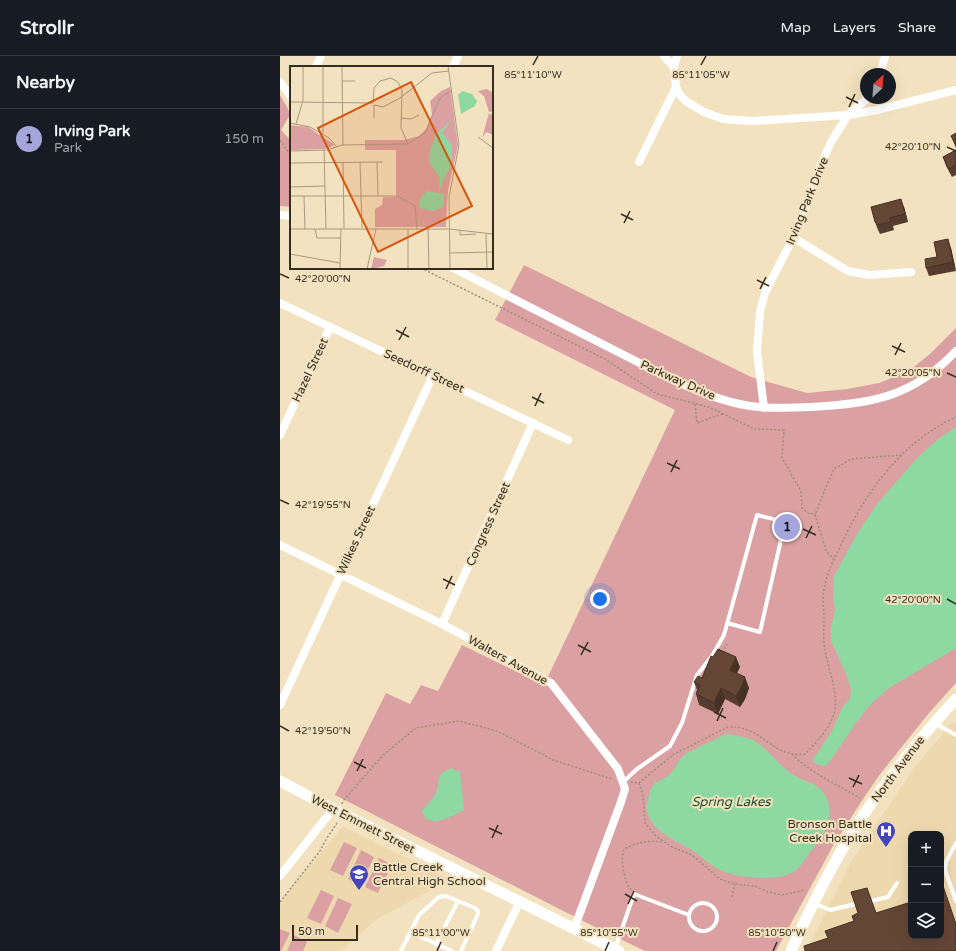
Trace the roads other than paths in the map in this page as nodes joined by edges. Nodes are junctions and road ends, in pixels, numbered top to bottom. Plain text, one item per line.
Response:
1 (322, 56) edge
2 (458, 56) edge
3 (664, 56) edge
4 (677, 56) edge
5 (885, 56) edge
6 (317, 66) edge
7 (453, 66) edge
8 (674, 67) junction
9 (882, 68) edge
10 (280, 82) edge
11 (676, 87) junction
12 (956, 90) edge
13 (290, 96) edge
14 (861, 104) edge
15 (848, 116) junction
16 (639, 162) dead end
17 (280, 215) edge
18 (290, 216) edge
19 (794, 238) junction
20 (455, 269) edge
21 (911, 272) dead end
22 (280, 303) edge
23 (330, 327) junction
24 (956, 351) edge
25 (432, 375) junction
26 (764, 408) junction
27 (533, 423) junction
28 (280, 435) edge
29 (568, 440) dead end
30 (280, 545) edge
31 (340, 574) junction
32 (727, 623) junction
33 (442, 624) junction
34 (956, 698) edge
35 (280, 705) edge
36 (934, 723) junction
37 (956, 735) edge
38 (280, 781) edge
39 (623, 782) junction
40 (333, 809) junction
41 (956, 843) edge
42 (280, 876) edge
43 (897, 884) dead end
44 (458, 901) junction
45 (520, 901) junction
46 (956, 901) edge
47 (813, 903) junction
48 (689, 914) junction
49 (574, 929) junction
50 (410, 932) junction
51 (436, 944) junction
52 (617, 950) edge
53 (401, 951) edge
54 (452, 951) edge
55 (461, 951) edge
56 (496, 951) edge
57 (790, 951) edge

1 - 6 street
2 - 7 street
3 - 8 street
4 - 8 street
5 - 9 street
8 - 11 street
10 - 13 street
11 - 15 street
11 - 16 street
12 - 15 street
14 - 15 street, Irving Park Drive
15 - 19 street, Irving Park Drive
17 - 18 street
19 - 21 street
19 - 26 street, Irving Park Drive
20 - 26 street, Parkway Drive
22 - 23 street, Seedorff Street
23 - 25 street, Seedorff Street
23 - 28 street, Hazel Street
24 - 26 street, Parkway Drive
25 - 27 street, Seedorff Street
25 - 31 street, Wilkes Street
27 - 29 street, Seedorff Street
27 - 33 street, Congress Street
30 - 31 street, Walters Avenue
31 - 33 street, Walters Avenue
31 - 35 street, Wilkes Street
32 - 32 lane
32 - 39 lane
33 - 39 street, Walters Avenue
34 - 36 street, North Avenue
36 - 37 lane
36 - 47 street, North Avenue
38 - 40 street, West Emmett Street
39 - 49 street, Walters Avenue
40 - 42 street
40 - 45 street, West Emmett Street
41 - 46 lane
43 - 47 lane
44 - 50 lane
44 - 51 lane
44 - 55 lane
45 - 49 street, West Emmett Street
45 - 56 street
47 - 57 street, North Avenue
48 - 48 lane
48 - 52 lane
49 - 52 street, West Emmett Street
50 - 51 lane
50 - 53 lane
51 - 54 lane

